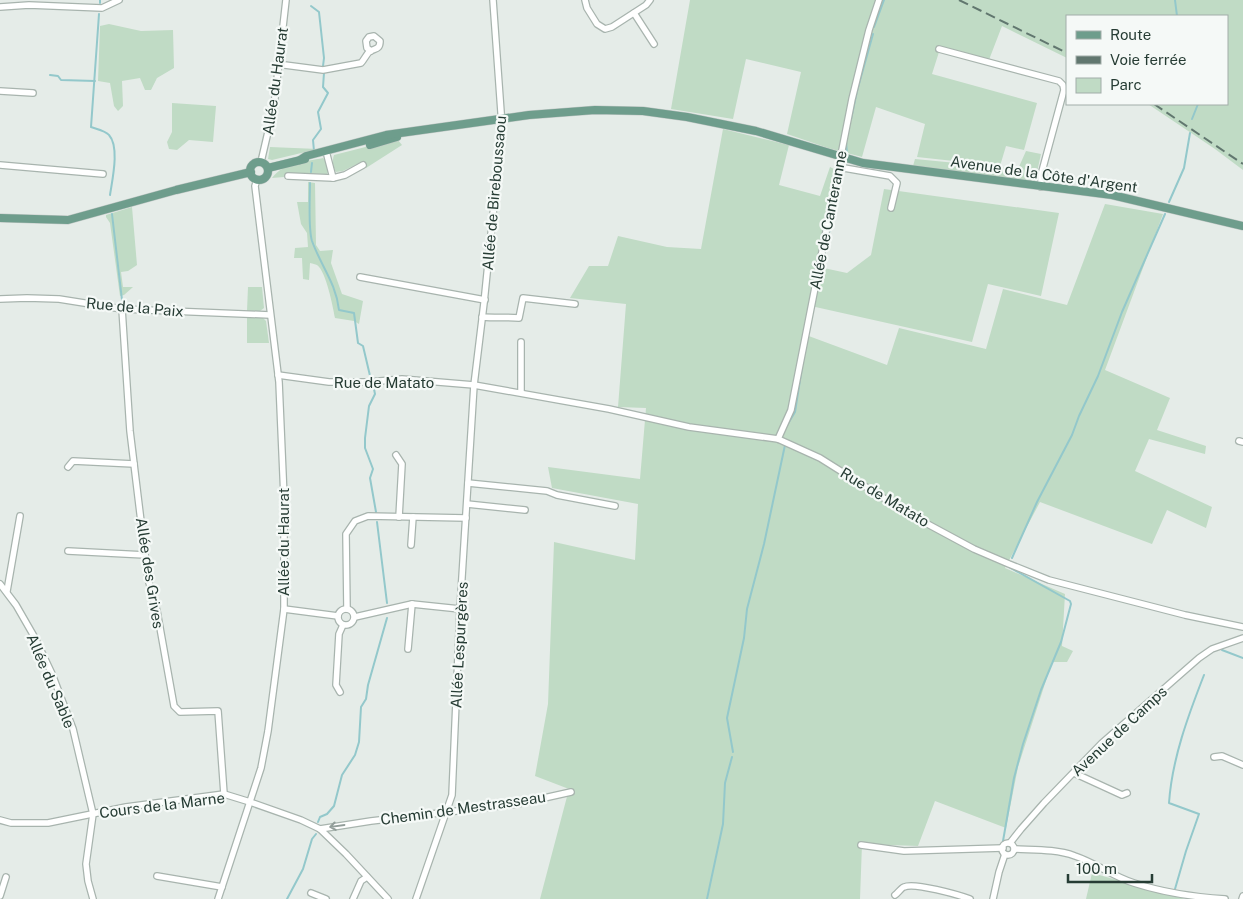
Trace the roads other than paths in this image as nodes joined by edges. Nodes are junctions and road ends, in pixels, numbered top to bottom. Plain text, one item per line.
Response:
1 (119, 0) edge
2 (286, 0) edge
3 (493, 0) edge
4 (585, 0) edge
5 (650, 0) edge
6 (879, 0) edge
7 (0, 7) edge
8 (634, 13) junction
9 (654, 44) dead end
10 (939, 49) dead end
11 (371, 51) dead end
12 (277, 64) junction
13 (0, 91) edge
14 (33, 94) dead end
15 (502, 119) junction
16 (327, 153) junction
17 (840, 157) junction
18 (0, 165) edge
19 (264, 165) junction
20 (363, 165) dead end
21 (844, 168) dead end
22 (251, 172) junction
23 (890, 172) junction
24 (103, 174) dead end
25 (288, 176) dead end
26 (333, 178) junction
27 (257, 179) junction
28 (1041, 187) junction
29 (891, 208) dead end
30 (0, 218) edge
31 (1243, 226) edge
32 (360, 277) dead end
33 (0, 299) edge
34 (484, 300) junction
35 (575, 304) dead end
36 (122, 309) junction
37 (270, 315) junction
38 (482, 317) junction
39 (521, 342) dead end
40 (278, 375) junction
41 (474, 385) junction
42 (521, 392) junction
43 (778, 439) junction
44 (396, 455) dead end
45 (134, 464) junction
46 (68, 467) dead end
47 (468, 483) junction
48 (467, 504) junction
49 (615, 506) dead end
50 (525, 510) dead end
51 (20, 516) dead end
52 (399, 517) junction
53 (413, 517) junction
54 (466, 518) junction
55 (411, 545) dead end
56 (68, 551) dead end
57 (146, 555) junction
58 (0, 584) edge
59 (7, 591) junction
60 (412, 604) junction
61 (284, 609) junction
62 (348, 609) junction
63 (460, 609) junction
64 (338, 616) junction
65 (355, 617) junction
66 (343, 625) junction
67 (1243, 627) edge
68 (1243, 638) edge
69 (408, 648) dead end
70 (340, 692) dead end
71 (1214, 757) dead end
72 (1243, 765) edge
73 (1074, 772) junction
74 (570, 792) dead end
75 (224, 794) junction
76 (1127, 794) dead end
77 (250, 802) junction
78 (446, 812) junction
79 (93, 814) junction
80 (0, 820) edge
81 (320, 829) junction
82 (861, 845) dead end
83 (1012, 846) junction
84 (1002, 848) junction
85 (1005, 854) junction
86 (157, 876) dead end
87 (6, 877) dead end
88 (367, 877) junction
89 (222, 887) junction
90 (312, 893) dead end
91 (895, 895) dead end
92 (0, 896) edge
93 (93, 899) edge
94 (218, 899) edge
95 (326, 899) edge
96 (353, 899) edge
97 (388, 899) edge
98 (416, 899) edge
99 (970, 899) edge
100 (993, 899) edge
101 (1225, 899) edge

1 - 7 street
2 - 12 street, Allée du Haurat
3 - 15 street, Allée de Bireboussaou
4 - 8 street
5 - 8 street
6 - 17 street, Allée de Canteranne
8 - 9 street
10 - 28 street
11 - 12 street
12 - 19 street, Allée du Haurat
13 - 14 street
15 - 16 main road, Avenue de la Côte d'Argent
15 - 17 main road, Avenue de la Côte d'Argent
15 - 34 street, Allée de Bireboussaou
16 - 19 main road, Avenue de la Côte d'Argent
16 - 26 street
17 - 23 main road, Avenue de la Côte d'Argent
17 - 43 street, Allée de Canteranne
18 - 24 street
19 - 22 main road
19 - 27 main road
20 - 26 street
21 - 23 street
22 - 27 main road
22 - 30 main road
23 - 28 main road, Avenue de la Côte d'Argent
23 - 29 street
25 - 26 street
27 - 37 street, Allée du Haurat
28 - 31 main road, Avenue de la Côte d'Argent
32 - 34 street
33 - 36 street, Rue de la Paix
34 - 38 street, Allée de Bireboussaou
35 - 38 street
36 - 37 street, Rue de la Paix
36 - 45 street, Allée des Grives
37 - 40 street, Allée du Haurat
38 - 41 street, Allée de Bireboussaou
39 - 42 street
40 - 41 street, Rue de Matato
40 - 61 street, Allée du Haurat
41 - 42 street, Rue de Matato
41 - 47 street, Allée Lespurgères
42 - 43 street, Rue de Matato
43 - 67 street, Rue de Matato
44 - 52 street
45 - 46 street
45 - 57 street, Allée des Grives
47 - 48 street, Allée Lespurgères
47 - 49 street
48 - 50 street
48 - 54 street, Allée Lespurgères
51 - 59 street
52 - 53 street
52 - 62 street
53 - 54 street
53 - 55 street
54 - 63 street, Allée Lespurgères
56 - 57 street
57 - 75 street, Allée des Grives
58 - 59 street, Allée du Sable
59 - 79 street, Allée du Sable
60 - 63 street
60 - 65 street
60 - 69 street
61 - 64 street
61 - 77 street, Allée du Haurat
62 - 64 street
62 - 65 street
63 - 78 street, Allée Lespurgères
64 - 66 street
65 - 66 street
66 - 70 street
68 - 73 street, Avenue de Camps
71 - 72 street
73 - 76 street
73 - 83 street, Avenue de Camps
74 - 78 street, Chemin de Mestrasseau
75 - 77 street, Cours de la Marne
75 - 79 street, Cours de la Marne
77 - 81 street, Cours de la Marne
77 - 89 street, Allée du Haurat
78 -> 81 street, Chemin de Mestrasseau
78 - 98 street, Allée Lespurgères
79 - 80 street, Cours de la Marne
79 - 93 street
81 - 88 street, Cours de la Marne
82 - 84 street
83 - 84 street
83 - 85 street
83 - 101 street
84 - 85 street
85 - 100 street
86 - 89 street
87 - 92 street
88 - 96 street
88 - 97 street, Cours de la Marne
89 - 94 street, Allée du Haurat
90 - 95 street
91 - 99 street

